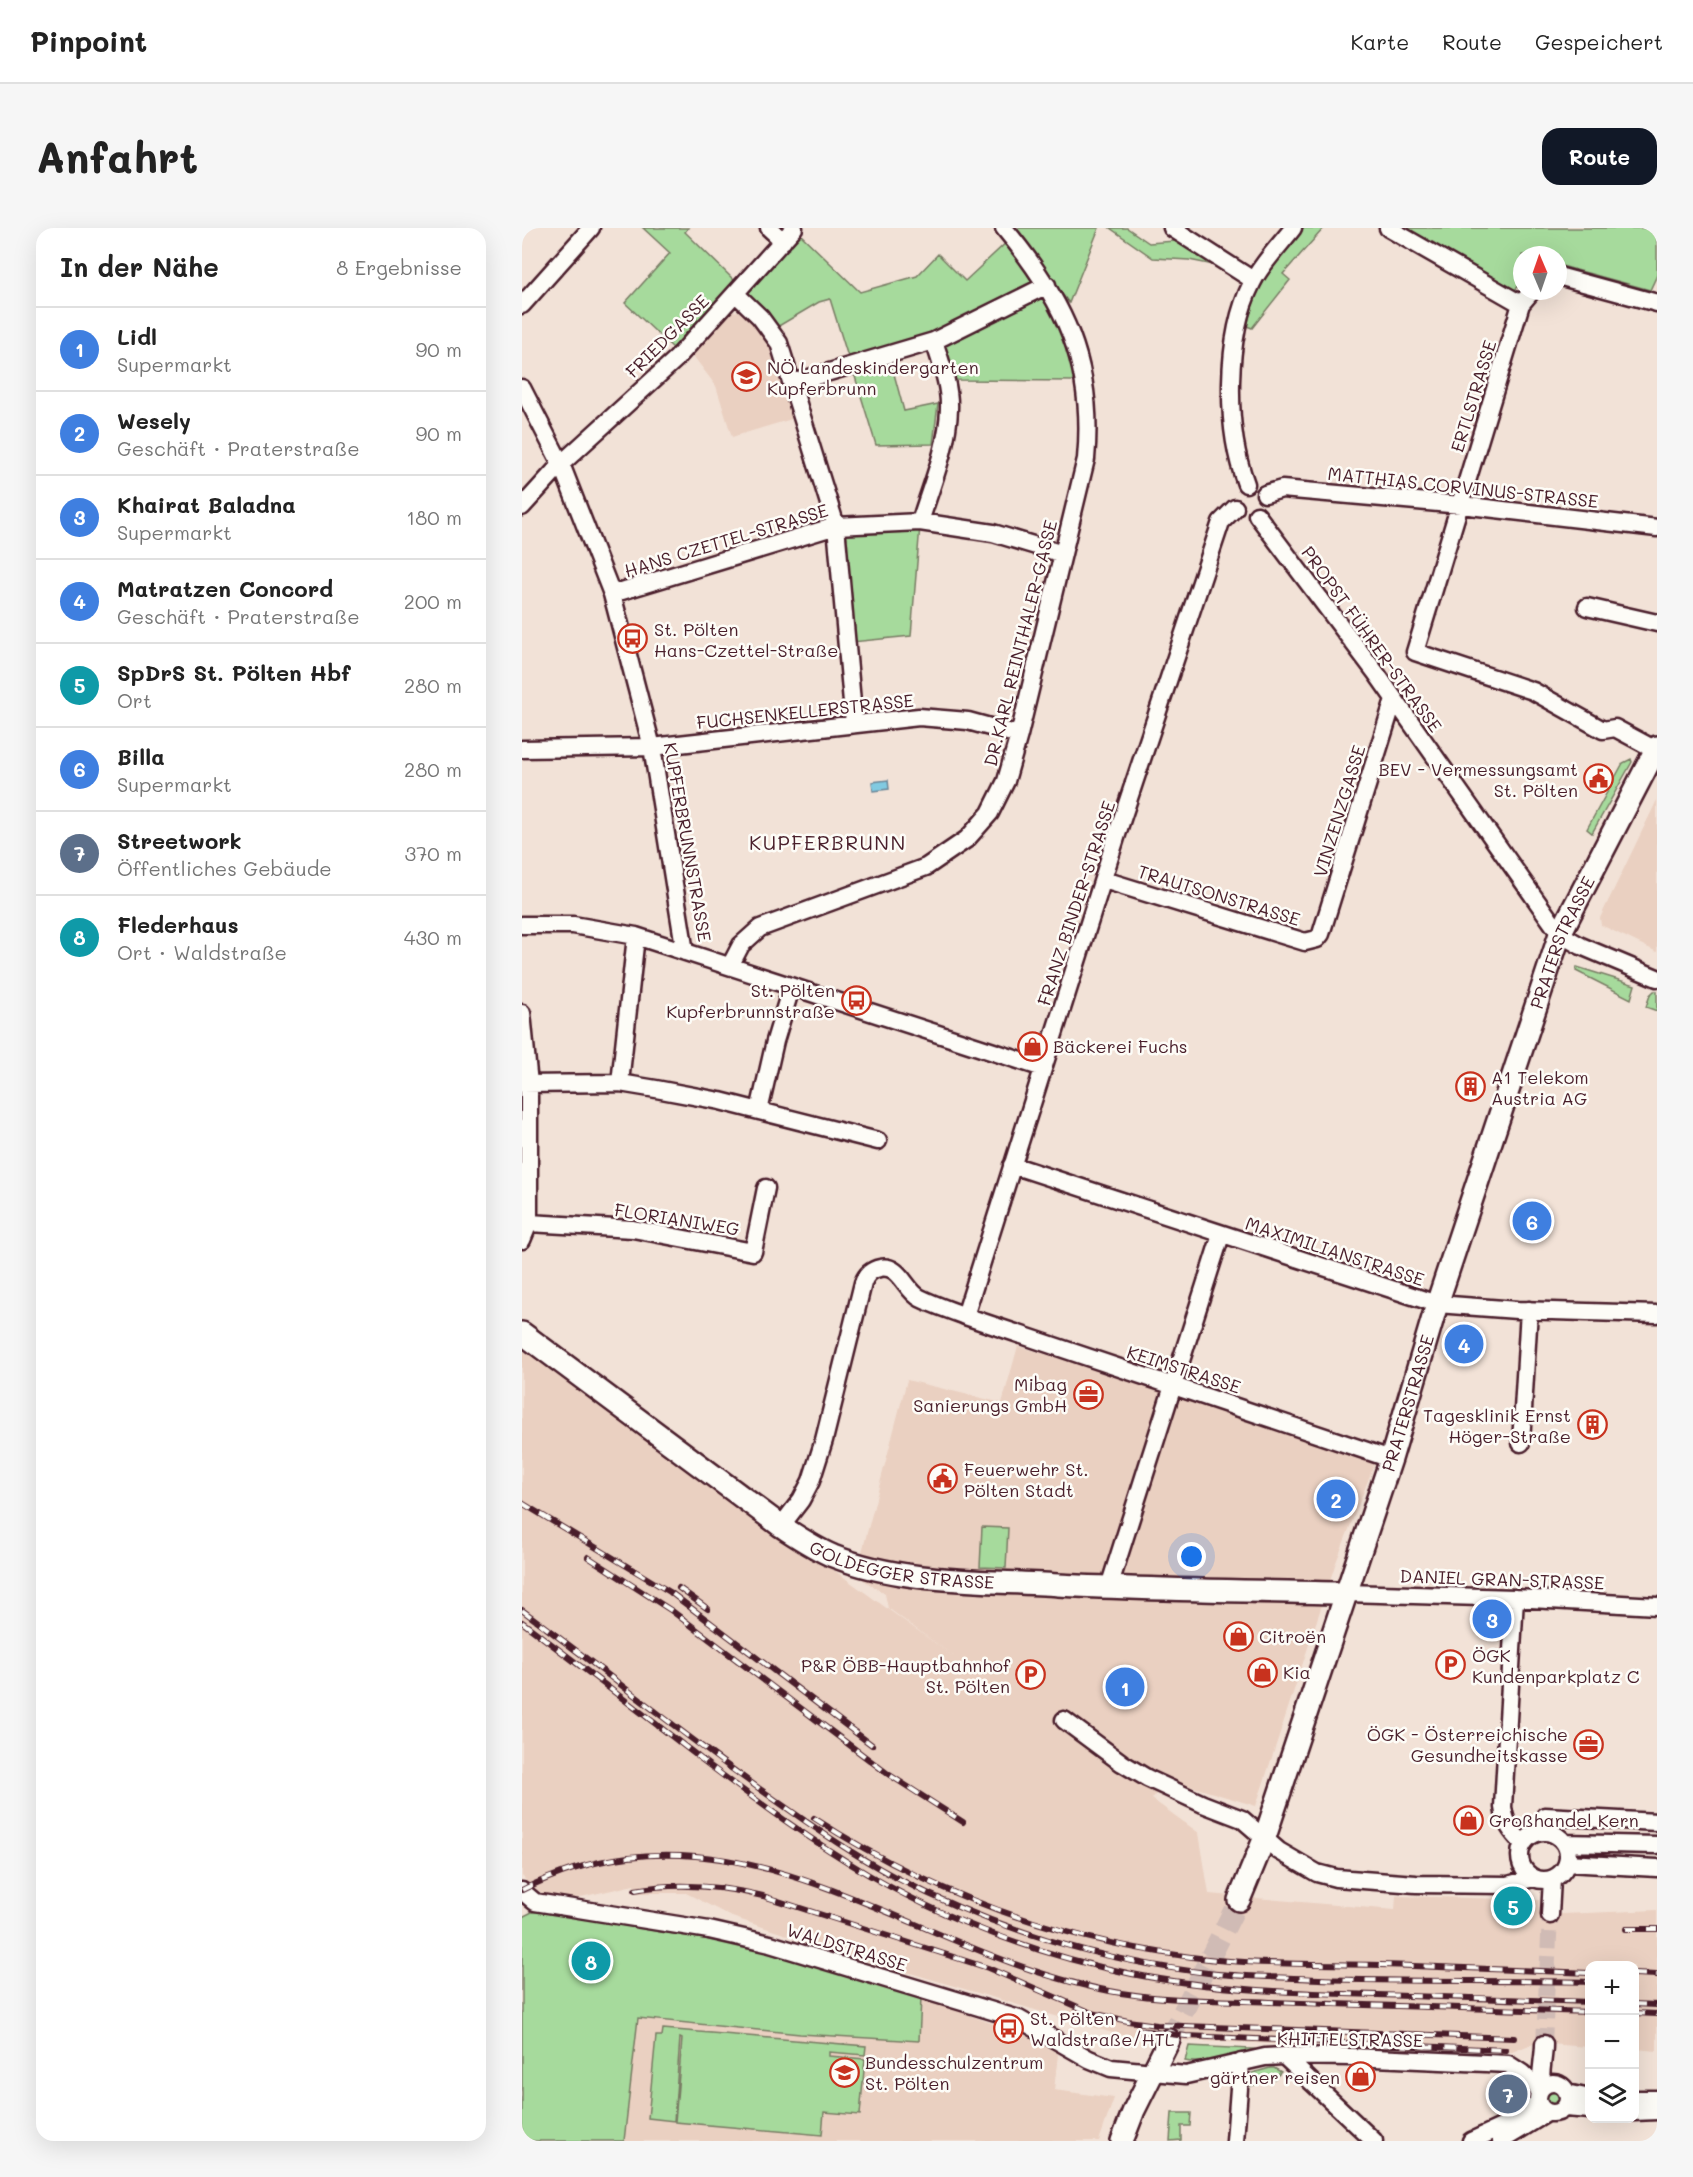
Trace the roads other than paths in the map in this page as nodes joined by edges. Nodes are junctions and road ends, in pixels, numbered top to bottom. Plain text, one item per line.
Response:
1 (591, 228) edge
2 (769, 228) edge
3 (1004, 228) edge
4 (1172, 228) edge
5 (1293, 228) edge
6 (1388, 228) edge
7 (788, 234) edge
8 (1567, 278) edge
9 (1252, 280) junction
10 (1047, 285) junction
11 (1513, 291) edge
12 (736, 294) junction
13 (1525, 300) edge
14 (1657, 303) edge
15 (522, 305) edge
16 (934, 341) junction
17 (792, 382) junction
18 (522, 388) edge
19 (561, 464) junction
20 (1246, 484) junction
21 (1265, 494) junction
22 (1461, 505) junction
23 (522, 507) edge
24 (1235, 508) junction
25 (1257, 515) junction
26 (920, 522) junction
27 (836, 526) junction
28 (1657, 528) edge
29 (1063, 554) junction
30 (612, 594) junction
31 (1587, 607) dead end
32 (1657, 623) edge
33 (1394, 699) junction
34 (854, 724) junction
35 (1019, 735) junction
36 (652, 747) junction
37 (1656, 748) edge
38 (522, 749) edge
39 (1104, 880) junction
40 (524, 920) edge
41 (1321, 934) joint
42 (1560, 934) junction
43 (636, 936) junction
44 (685, 952) junction
45 (730, 966) junction
46 (1657, 978) edge
47 (791, 988) junction
48 (522, 1013) edge
49 (1043, 1068) junction
50 (620, 1083) junction
51 (525, 1084) edge
52 (759, 1111) junction
53 (878, 1141) dead end
54 (1012, 1165) junction
55 (766, 1188) dead end
56 (529, 1223) junction
57 (1221, 1235) junction
58 (522, 1240) edge
59 (1437, 1304) junction
60 (1529, 1310) junction
61 (1657, 1314) edge
62 (965, 1316) junction
63 (524, 1337) edge
64 (1174, 1386) junction
65 (1521, 1443) dead end
66 (1391, 1459) junction
67 (781, 1526) junction
68 (1109, 1587) junction
69 (1346, 1593) junction
70 (1515, 1598) junction
71 (1657, 1606) edge
72 (1064, 1720) dead end
73 (1657, 1822) edge
74 (1541, 1833) junction
75 (1264, 1838) junction
76 (1564, 1843) junction
77 (1523, 1845) junction
78 (1657, 1845) edge
79 (1521, 1863) junction
80 (1567, 1863) junction
81 (1657, 1868) edge
82 (1533, 1878) junction
83 (1552, 1879) junction
84 (1482, 1885) junction
85 (522, 1891) edge
86 (1239, 1900) tunnel mouth
87 (529, 1907) edge
88 (1550, 1915) tunnel mouth
89 (1169, 2040) tunnel mouth
90 (1544, 2052) tunnel mouth
91 (1284, 2056) junction
92 (1241, 2062) junction
93 (1152, 2072) junction
94 (1551, 2097) junction
95 (1585, 2098) edge
96 (1639, 2099) edge
97 (1657, 2099) edge
98 (1585, 2108) edge
99 (1657, 2111) edge
100 (1639, 2112) edge
101 (1122, 2141) edge
102 (1235, 2141) edge
103 (1374, 2141) edge
104 (1471, 2141) edge
105 (1501, 2141) edge

1 - 15 street
2 - 7 street
3 - 10 street, DR.KARL REINTHALER-GASSE
4 - 9 street
5 - 9 street
6 - 11 street
7 - 12 street, FRIEDGASSE
8 - 14 street
9 - 20 street
10 - 16 street
10 - 29 street, DR.KARL REINTHALER-GASSE
12 - 17 street
12 - 19 street, FRIEDGASSE
13 - 22 street, ERTLSTRASSE
16 - 17 street
16 - 26 street
17 - 27 street
18 - 19 street, KUPFERBRUNNSTRASSE
19 - 23 street, FRIEDGASSE
19 - 30 street, KUPFERBRUNNSTRASSE
20 - 21 street
20 - 24 street
21 - 22 street, MATTHIAS CORVINUS-STRASSE
21 - 25 street
22 - 28 street, MATTHIAS CORVINUS-STRASSE
22 - 37 street, ERTLSTRASSE
24 - 25 street
24 - 39 street, FRANZ BINDER-STRASSE
25 - 33 street, PROPST FÜHRER-STRASSE
26 - 27 street, HANS CZETTEL-STRASSE
26 - 29 street, HANS CZETTEL-STRASSE
27 - 30 street, HANS CZETTEL-STRASSE
27 - 34 street
29 - 35 street, DR.KARL REINTHALER-GASSE
30 - 36 street, KUPFERBRUNNSTRASSE
31 - 32 street
33 - 41 street, VINZENZGASSE
33 - 42 street, PROPST FÜHRER-STRASSE
34 - 35 street, FUCHSENKELLERSTRASSE
34 - 36 street, FUCHSENKELLERSTRASSE
35 - 45 street, DR.KARL REINTHALER-GASSE
36 - 38 street, FUCHSENKELLERSTRASSE
36 - 44 street, KUPFERBRUNNSTRASSE
37 - 42 main road, PRATERSTRASSE
39 - 41 street, TRAUTSONSTRASSE
39 - 49 street, FRANZ BINDER-STRASSE
40 - 43 street
42 - 46 street, PROPST FÜHRER-STRASSE
42 - 59 main road, PRATERSTRASSE
43 - 44 street
43 - 50 street
44 - 45 street, KUPFERBRUNNSTRASSE
45 - 47 street, KUPFERBRUNNSTRASSE
47 - 49 street, KUPFERBRUNNSTRASSE
47 - 52 street
48 - 51 street
49 - 54 street, FRANZ BINDER-STRASSE
50 - 51 street
50 - 52 street
51 - 56 street
52 - 53 street
54 - 57 street, MAXIMILIANSTRASSE
54 - 62 street, FRANZ BINDER-STRASSE
55 - 56 street, FLORIANIWEG
56 - 58 street
57 - 59 street, MAXIMILIANSTRASSE
57 - 64 street
59 - 60 street, MAXIMILIANSTRASSE
59 - 66 main road, PRATERSTRASSE
60 - 61 street, MAXIMILIANSTRASSE
60 - 65 street
62 - 64 street, KEIMSTRASSE
62 - 67 street, KEIMSTRASSE
63 - 67 main road, GOLDEGGER STRASSE
64 - 66 street, KEIMSTRASSE
64 - 68 street
66 - 69 main road, PRATERSTRASSE
67 - 68 main road, GOLDEGGER STRASSE
68 - 69 main road, GOLDEGGER STRASSE
69 - 70 street, DANIEL GRAN-STRASSE
69 - 75 main road, PRATERSTRASSE
70 - 71 street, DANIEL GRAN-STRASSE
70 - 77 street
72 - 75 street
73 - 74 street
74 - 76 street
74 - 77 street
75 - 84 street
75 - 86 main road, PRATERSTRASSE
76 - 78 street
76 - 80 street
77 - 79 street
79 - 82 street
79 - 84 street
80 - 81 street
80 - 83 street
82 - 83 street
82 - 84 street
83 - 88 street
85 - 87 street, WALDSTRASSE
87 - 93 street, WALDSTRASSE
89 - 93 main road
90 - 94 street
91 - 92 street, KHITTELSTRASSE
91 - 94 street, KHITTELSTRASSE
91 - 103 street
92 - 93 street, KHITTELSTRASSE
92 - 102 street
93 - 101 main road
94 - 95 street
94 - 98 street
94 - 104 street
94 - 105 street
96 - 97 street
99 - 100 street

